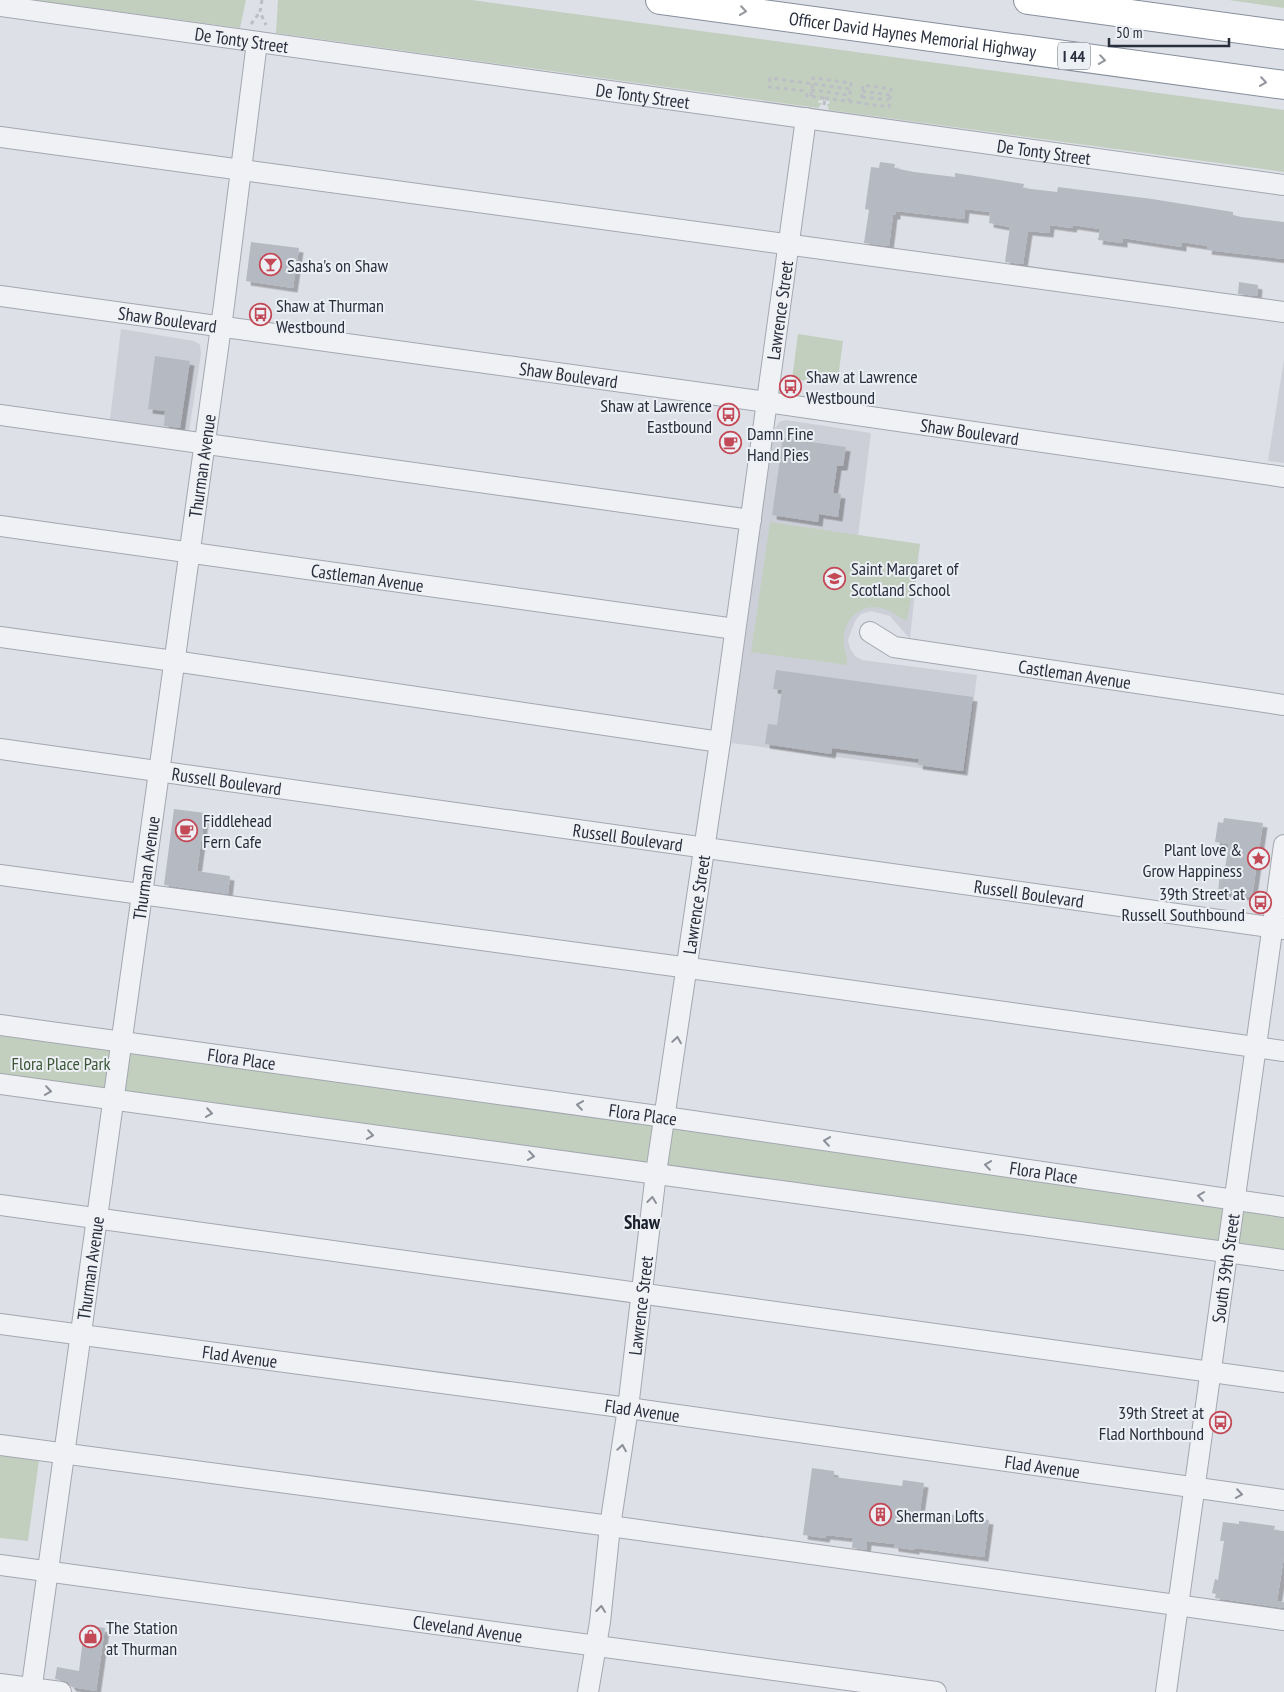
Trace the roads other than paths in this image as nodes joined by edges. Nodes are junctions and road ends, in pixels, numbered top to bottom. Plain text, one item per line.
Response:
1 (660, 0) edge
2 (1028, 0) edge
3 (0, 6) edge
4 (1284, 34) edge
5 (257, 42) junction
6 (1284, 85) edge
7 (806, 118) junction
8 (0, 138) edge
9 (239, 172) junction
10 (1284, 185) edge
11 (789, 245) junction
12 (0, 296) edge
13 (1284, 312) edge
14 (221, 325) junction
15 (767, 402) junction
16 (0, 416) edge
17 (204, 445) junction
18 (1284, 477) edge
19 (751, 520) junction
20 (0, 526) edge
21 (189, 552) junction
22 (735, 629) junction
23 (870, 632) dead end
24 (0, 637) edge
25 (174, 661) junction
26 (1284, 705) edge
27 (720, 742) junction
28 (0, 749) edge
29 (159, 771) junction
30 (1284, 844) edge
31 (703, 850) junction
32 (0, 875) edge
33 (142, 894) junction
34 (1279, 928) edge
35 (688, 968) junction
36 (0, 1025) edge
37 (120, 1042) junction
38 (1256, 1047) junction
39 (1284, 1051) edge
40 (0, 1084) edge
41 (112, 1100) junction
42 (665, 1117) junction
43 (656, 1173) junction
44 (1235, 1201) junction
45 (0, 1205) edge
46 (1284, 1207) edge
47 (97, 1218) junction
48 (1228, 1253) junction
49 (1284, 1260) edge
50 (640, 1292) junction
51 (0, 1324) edge
52 (81, 1335) junction
53 (1211, 1371) junction
54 (1284, 1382) edge
55 (628, 1408) junction
56 (0, 1445) edge
57 (64, 1454) junction
58 (1194, 1487) junction
59 (1284, 1500) edge
60 (610, 1526) junction
61 (0, 1565) edge
62 (48, 1572) junction
63 (1178, 1606) junction
64 (1284, 1620) edge
65 (594, 1645) junction
66 (0, 1684) edge
67 (31, 1690) edge
68 (61, 1692) edge
69 (588, 1692) edge
70 (936, 1692) edge
71 (1166, 1692) edge

1 -> 6 highway, Officer David Haynes Memorial Highway / I 44
2 - 4 highway
3 - 5 street, De Tonty Street
5 - 7 street, De Tonty Street
5 - 9 street, Thurman Avenue
7 - 10 street, De Tonty Street
7 - 11 street, Lawrence Street
8 - 9 street
9 - 11 street
9 - 14 street, Thurman Avenue
11 - 13 street
11 - 15 street, Lawrence Street
12 - 14 street, Shaw Boulevard
14 - 15 street, Shaw Boulevard
14 - 17 street, Thurman Avenue
15 - 18 street, Shaw Boulevard
15 - 19 street, Lawrence Street
16 - 17 street
17 - 19 street
17 - 21 street, Thurman Avenue
19 - 22 street, Lawrence Street
20 - 21 street, Castleman Avenue
21 - 22 street, Castleman Avenue
21 - 25 street, Thurman Avenue
22 - 27 street, Lawrence Street
23 - 26 street, Castleman Avenue
24 - 25 street
25 - 27 street
25 - 29 street, Thurman Avenue
27 - 31 street, Lawrence Street
28 - 29 street, Russell Boulevard
29 - 31 street, Russell Boulevard
29 - 33 street, Thurman Avenue
30 - 34 street, South 39th Street
31 - 34 street, Russell Boulevard
31 - 35 street, Lawrence Street
32 - 33 street
33 - 35 street
33 - 37 street, Thurman Avenue
34 - 38 street, South 39th Street
35 - 38 street
42 -> 35 street, Lawrence Street
36 - 37 street, Flora Place
37 - 41 street, Thurman Avenue
42 -> 37 street, Flora Place
38 - 39 street
38 - 44 street, South 39th Street
40 -> 41 street
41 -> 43 street
41 - 47 street, Thurman Avenue
42 - 43 street, Lawrence Street
44 -> 42 street, Flora Place
43 - 48 street
50 -> 43 street, Lawrence Street
44 - 46 street, Flora Place
44 - 48 street, South 39th Street
45 - 47 street
47 - 50 street
47 - 52 street, Thurman Avenue
48 - 49 street
48 - 53 street, South 39th Street
50 - 53 street
50 - 55 street, Lawrence Street
51 - 52 street, Flad Avenue
52 - 55 street, Flad Avenue
52 - 57 street, Thurman Avenue
53 - 54 street
53 - 58 street, South 39th Street
55 - 58 street, Flad Avenue
60 -> 55 street, Lawrence Street
56 - 57 street
57 - 60 street
57 - 62 street, Thurman Avenue
58 -> 59 street, Flad Avenue
58 - 63 street, South 39th Street
60 - 63 street
65 -> 60 street, Lawrence Street
61 - 62 street, Cleveland Avenue
62 - 65 street, Cleveland Avenue
62 - 67 street, Thurman Avenue
63 - 64 street
63 - 71 street, South 39th Street
65 - 69 street, Lawrence Street
65 - 70 street, Cleveland Avenue
66 - 67 street
67 - 68 street

